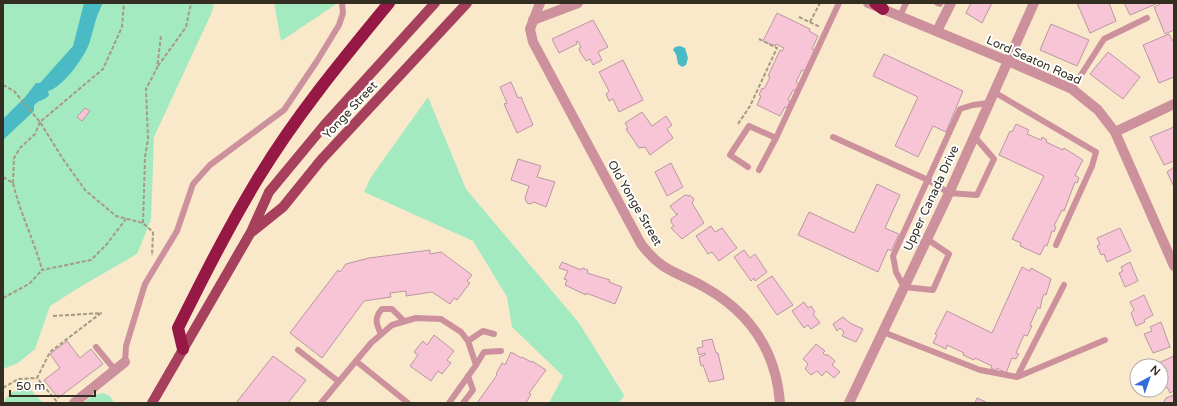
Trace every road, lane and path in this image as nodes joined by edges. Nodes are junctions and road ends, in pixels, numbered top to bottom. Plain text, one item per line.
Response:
1 (124, 3) edge
2 (191, 3) edge
3 (342, 3) edge
4 (390, 3) edge
5 (435, 3) edge
6 (467, 3) edge
7 (540, 3) edge
8 (578, 3) edge
9 (820, 3) edge
10 (839, 3) edge
11 (868, 3) edge
12 (906, 3) edge
13 (951, 3) edge
14 (1034, 3) edge
15 (877, 5) edge
16 (900, 16) junction
17 (799, 17) dead end
18 (1148, 18) dead end
19 (533, 20) junction
20 (810, 22) junction
21 (827, 30) junction
22 (937, 31) junction
23 (161, 36) dead end
24 (759, 40) dead end
25 (1008, 61) junction
26 (157, 68) junction
27 (3, 85) edge
28 (1072, 90) junction
29 (994, 92) junction
30 (989, 103) junction
31 (1174, 104) edge
32 (40, 122) junction
33 (738, 124) dead end
34 (1115, 132) junction
35 (974, 136) junction
36 (833, 137) dead end
37 (776, 138) junction
38 (748, 167) dead end
39 (759, 170) dead end
40 (3, 177) edge
41 (928, 180) junction
42 (13, 183) junction
43 (949, 193) junction
44 (126, 219) junction
45 (143, 224) junction
46 (251, 232) junction
47 (927, 238) junction
48 (1056, 245) dead end
49 (152, 262) dead end
50 (1174, 266) edge
51 (42, 270) junction
52 (1064, 285) dead end
53 (904, 287) junction
54 (3, 298) edge
55 (53, 316) dead end
56 (404, 322) junction
57 (883, 332) junction
58 (381, 334) junction
59 (494, 334) dead end
60 (1105, 340) dead end
61 (468, 341) junction
62 (96, 347) dead end
63 (183, 349) junction
64 (298, 350) dead end
65 (501, 351) dead end
66 (356, 361) junction
67 (125, 362) joint
68 (476, 365) junction
69 (115, 370) junction
70 (468, 376) junction
71 (1017, 377) junction
72 (37, 378) junction
73 (338, 381) junction
74 (3, 388) edge
75 (399, 400) edge
76 (58, 403) edge
77 (74, 403) edge
78 (152, 403) edge
79 (321, 403) edge
80 (408, 403) edge
81 (449, 403) edge
82 (463, 403) edge
83 (780, 403) edge
84 (849, 403) edge

1 - 32 path
2 - 26 path
3 - 67 lane
4 - 63 highway
5 - 46 main road, Yonge Street
6 - 46 main road, Yonge Street
7 - 19 street, Old Yonge Street
8 - 19 street
9 - 20 path
10 - 21 lane
11 - 15 street, Lord Seaton Road
12 - 16 lane
13 - 22 street
14 - 25 street, Upper Canada Drive
15 - 16 street, Lord Seaton Road
16 - 22 street, Lord Seaton Road
17 - 20 path
18 - 28 lane
19 - 83 street, Old Yonge Street
20 - 21 path
21 - 37 lane
22 - 25 street, Lord Seaton Road
23 - 26 path
24 - 33 path
25 - 28 street, Lord Seaton Road
25 - 29 street, Upper Canada Drive
26 - 45 path
27 - 32 path
28 - 34 street, Lord Seaton Road
29 - 30 street, Upper Canada Drive
29 - 48 lane
30 - 35 street, Upper Canada Drive
30 - 41 lane
31 - 34 street
32 - 42 path
32 - 44 path
34 - 50 street, Lord Seaton Road
35 - 43 street, Upper Canada Drive
35 - 43 lane
36 - 41 lane
37 - 38 lane
37 - 39 lane
40 - 42 path
41 - 43 lane
41 - 53 lane
42 - 51 path
43 - 47 street, Upper Canada Drive
44 - 45 path
44 - 51 path
45 - 49 path
46 - 63 main road, Yonge Street
47 - 53 street, Upper Canada Drive
47 - 53 lane
51 - 54 path
52 - 71 lane
53 - 57 street, Upper Canada Drive
55 - 72 path
56 - 58 lane
56 - 58 lane
56 - 61 lane
57 - 71 lane
57 - 84 street, Upper Canada Drive
58 - 66 lane
59 - 61 lane
60 - 71 lane
61 - 68 lane
62 - 69 lane
63 - 78 main road, Yonge Street
64 - 73 lane
65 - 68 lane
66 - 73 lane
66 - 75 lane
67 - 69 street
68 - 70 lane
69 - 77 street
70 - 81 lane
70 - 82 lane
72 - 74 path
72 - 76 path
73 - 79 lane
75 - 80 lane

